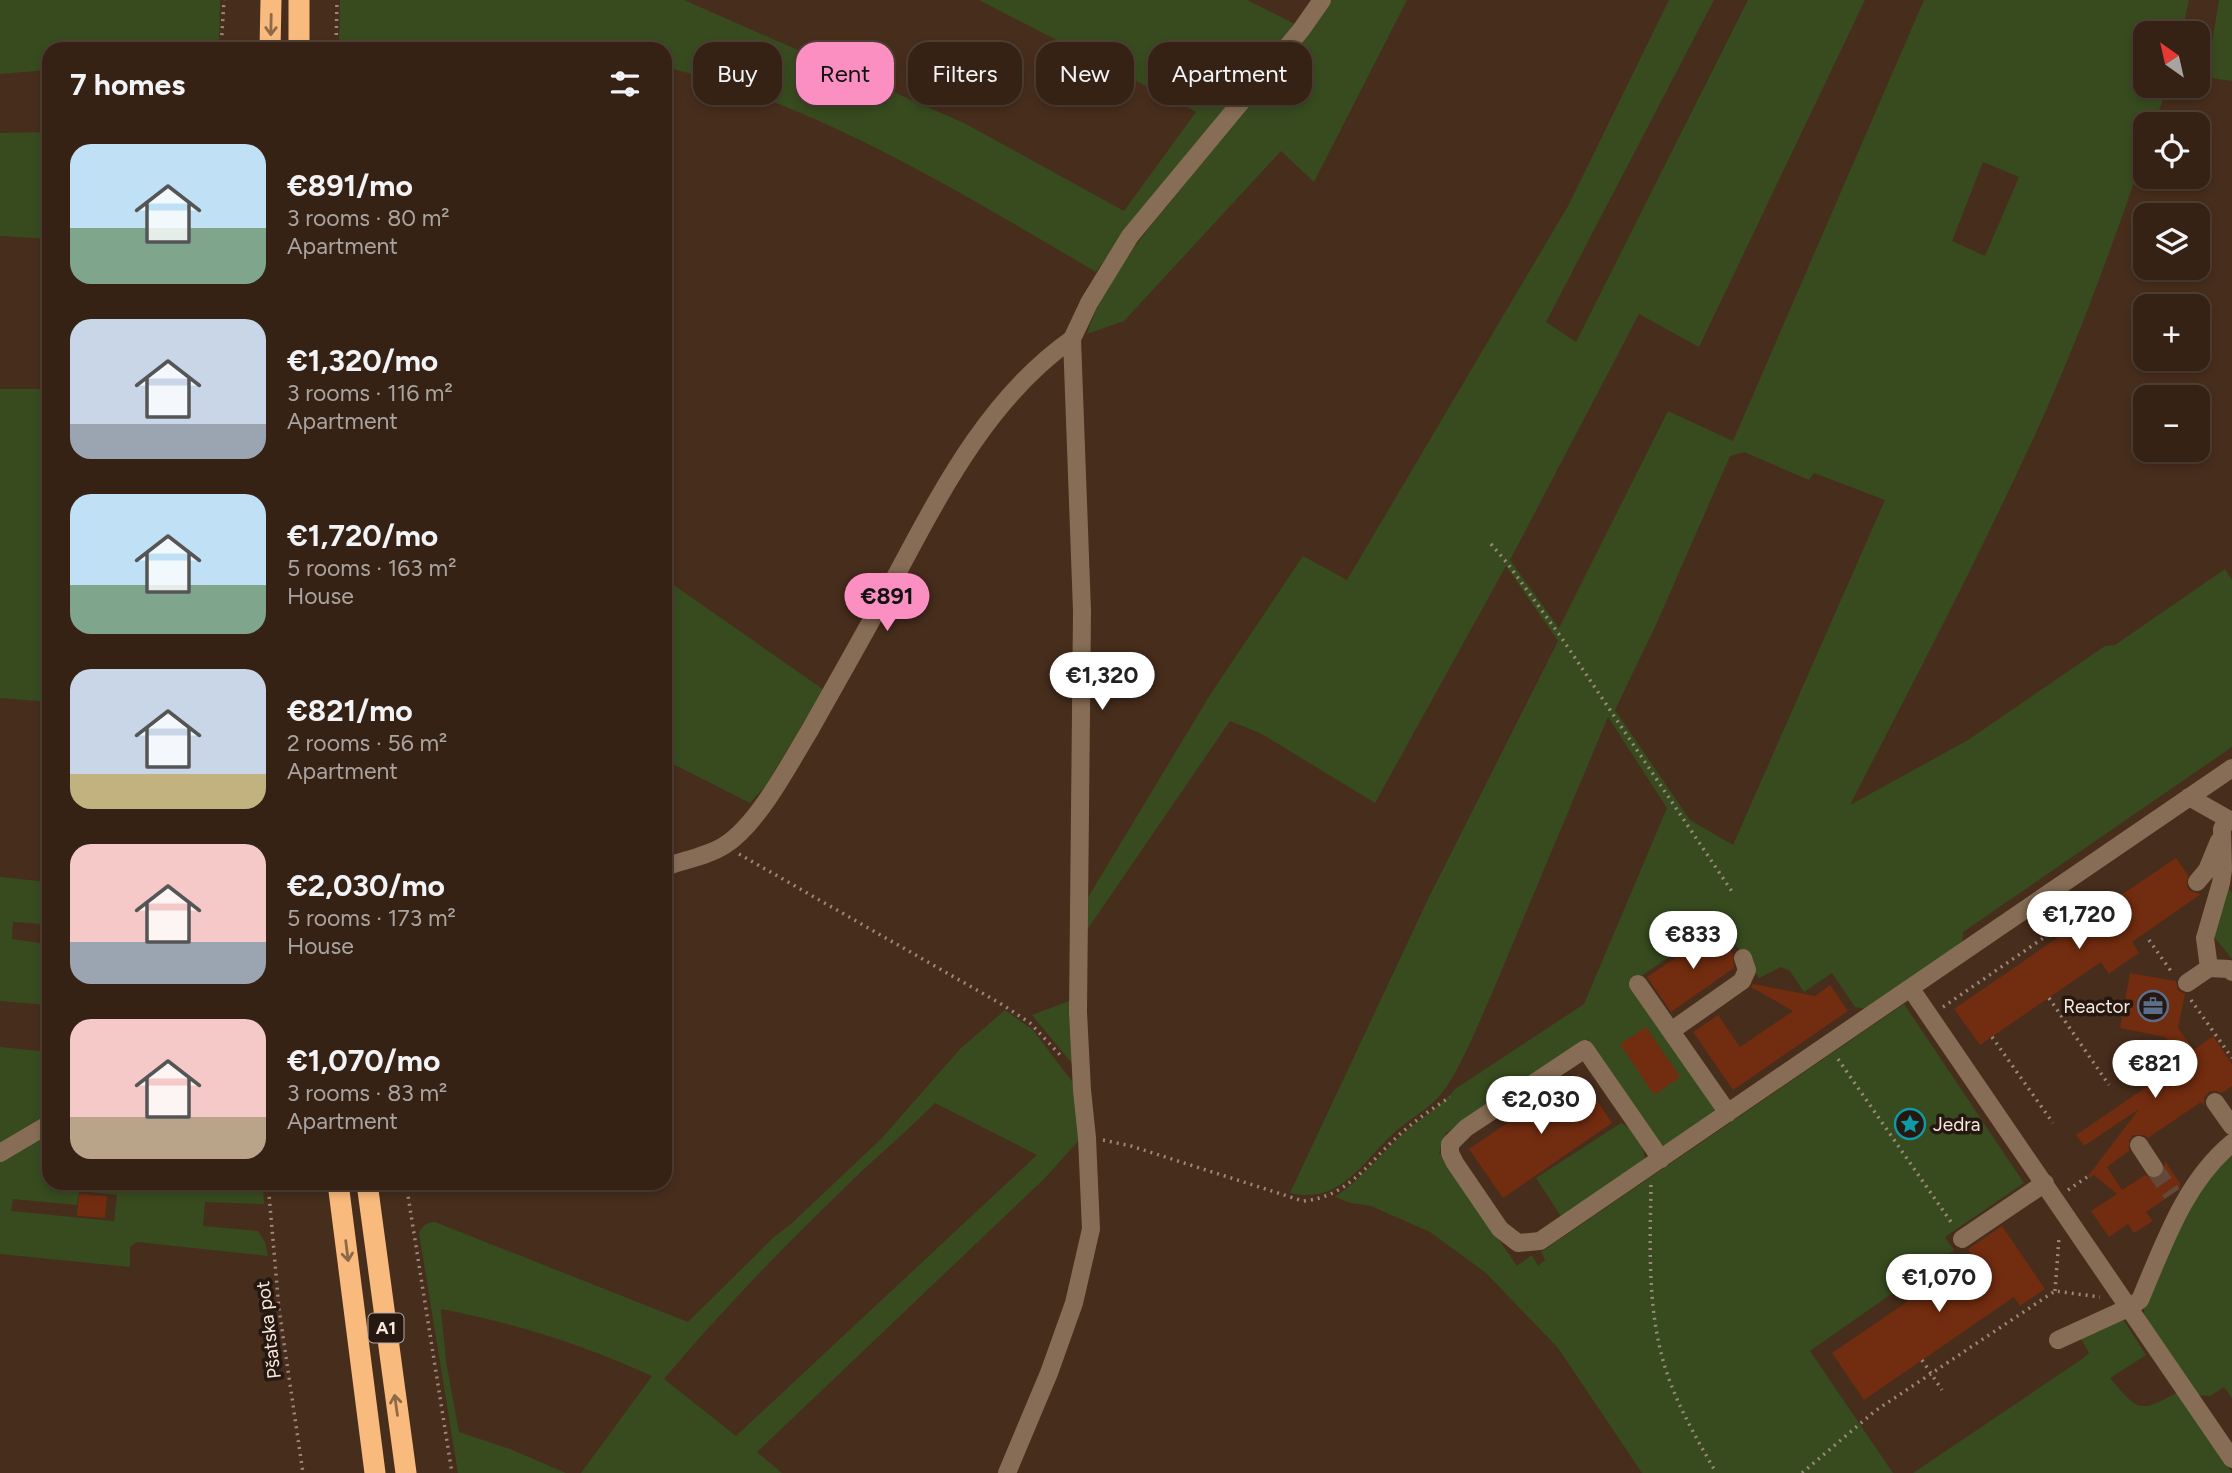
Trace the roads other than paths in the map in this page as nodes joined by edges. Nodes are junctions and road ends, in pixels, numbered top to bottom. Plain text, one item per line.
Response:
1 (271, 0) edge
2 (299, 0) edge
3 (1322, 0) edge
4 (271, 42) edge
5 (299, 42) edge
6 (1072, 339) junction
7 (2232, 768) edge
8 (2189, 797) junction
9 (2230, 817) edge
10 (2221, 838) junction
11 (672, 864) edge
12 (2197, 882) dead end
13 (1743, 958) dead end
14 (2209, 968) junction
15 (2232, 972) edge
16 (1639, 984) dead end
17 (2183, 985) road end
18 (1911, 989) junction
19 (1671, 1031) junction
20 (2215, 1102) dead end
21 (1728, 1113) junction
22 (2232, 1126) edge
23 (42, 1128) edge
24 (2232, 1143) edge
25 (2138, 1145) dead end
26 (0, 1153) edge
27 (1656, 1162) junction
28 (2154, 1168) tunnel mouth
29 (2045, 1183) junction
30 (339, 1190) edge
31 (368, 1190) edge
32 (1962, 1239) road end
33 (2125, 1304) junction
34 (2058, 1340) dead end
35 (2232, 1459) edge
36 (375, 1473) edge
37 (406, 1473) edge
38 (1007, 1473) edge

1 -> 4 highway
2 - 5 highway
3 - 6 street
6 - 11 street
6 - 38 street
7 - 8 street
8 - 9 street
8 - 18 street
9 - 10 street
10 - 12 street
10 - 14 street
13 - 19 street
14 - 15 street
14 - 17 street
16 - 19 street
18 - 21 street
18 - 29 street
19 - 21 street
20 - 22 street
21 - 27 street
23 - 26 street
24 - 33 street
25 - 28 street
27 - 27 street
29 - 32 street
29 - 33 street
30 -> 36 highway, A1
37 -> 31 highway, A1
33 - 34 street
33 - 35 street

